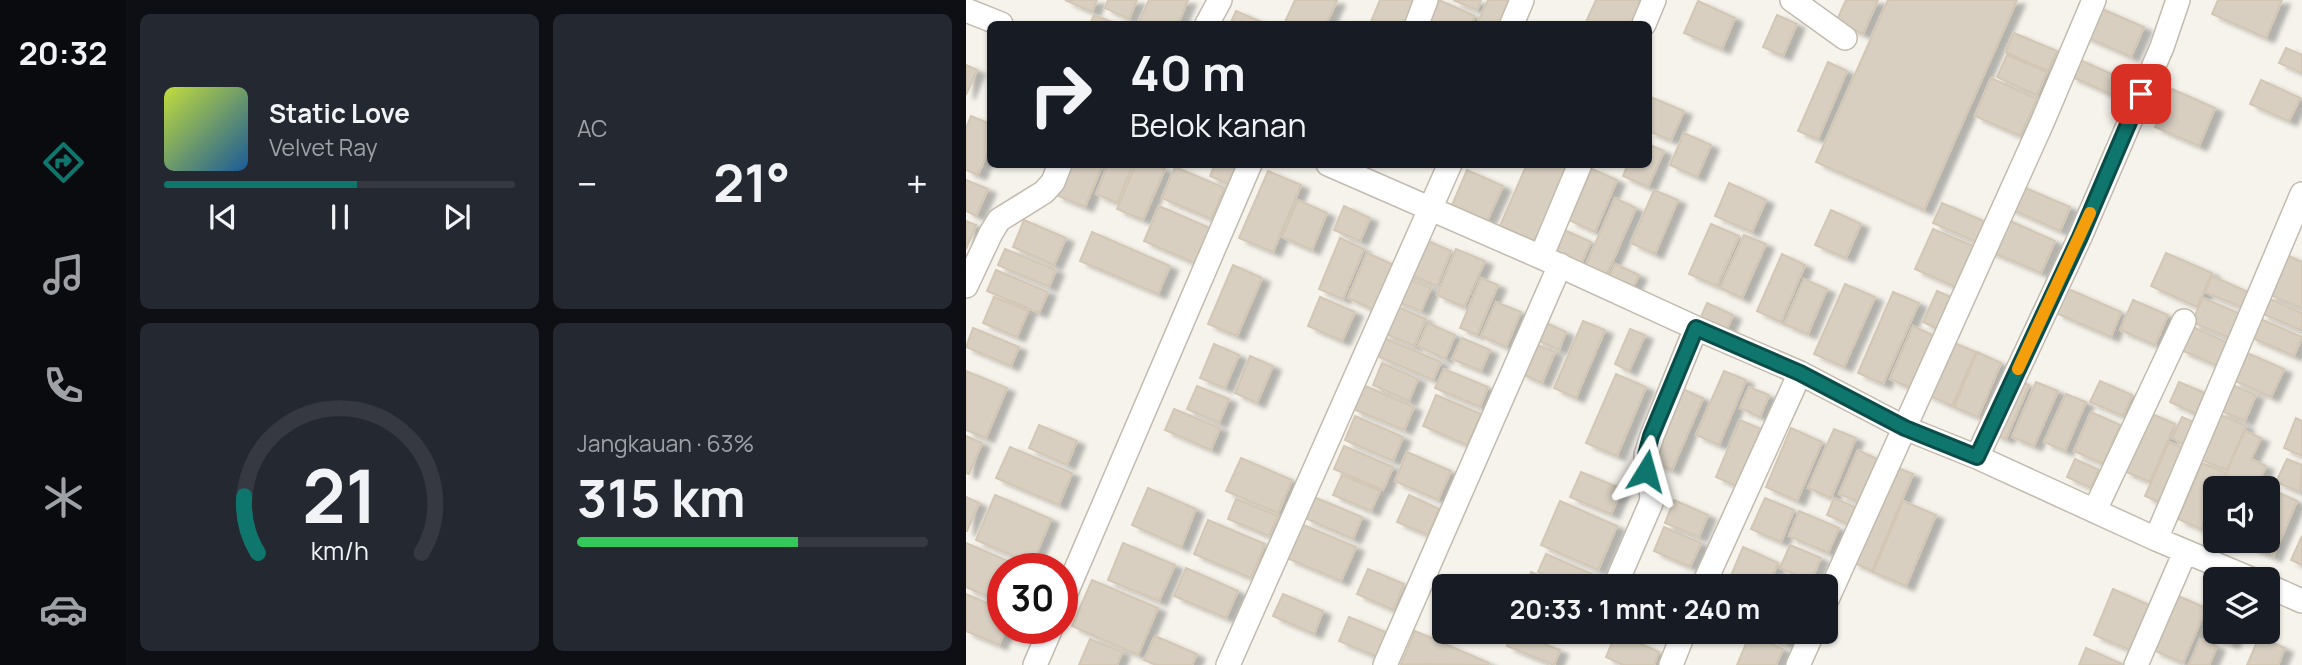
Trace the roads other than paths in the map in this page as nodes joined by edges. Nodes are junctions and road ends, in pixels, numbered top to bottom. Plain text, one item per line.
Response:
1 (1220, 0) edge
2 (1426, 0) edge
3 (1522, 0) edge
4 (1654, 0) edge
5 (1792, 0) edge
6 (2094, 0) edge
7 (2178, 0) edge
8 (969, 7) edge
9 (995, 21) edge
10 (1209, 21) edge
11 (1418, 21) edge
12 (1512, 21) edge
13 (1645, 21) edge
14 (1845, 38) dead end
15 (1058, 168) edge
16 (1248, 168) edge
17 (1448, 168) edge
18 (1579, 168) edge
19 (1359, 171) edge
20 (2302, 194) edge
21 (1430, 208) junction
22 (1551, 261) junction
23 (966, 286) edge
24 (2184, 321) dead end
25 (1696, 328) junction
26 (1800, 373) junction
27 (1905, 428) junction
28 (1977, 457) junction
29 (2095, 510) junction
30 (2156, 539) junction
31 (2185, 552) junction
32 (1078, 565) edge
33 (2222, 567) edge
34 (1620, 574) edge
35 (1708, 574) edge
36 (1838, 575) edge
37 (2280, 591) edge
38 (2302, 600) edge
39 (1044, 644) edge
40 (1679, 644) edge
41 (1808, 644) edge
42 (1035, 665) edge
43 (1228, 665) edge
44 (1385, 665) edge
45 (1671, 665) edge
46 (1798, 665) edge
47 (2136, 665) edge

1 - 10 street
2 - 11 street
3 - 12 street
4 - 13 street
5 - 14 street
6 - 27 street
7 - 28 street
8 - 9 street
15 - 23 street
16 - 32 street
17 - 21 street
18 - 22 street
19 - 21 street
20 - 30 street
21 - 22 street
21 - 43 street
22 - 25 street
22 - 44 street
24 - 29 street
25 - 26 street
25 - 34 street
26 - 27 street
26 - 35 street
27 - 28 street
27 - 36 street
28 - 29 street
29 - 30 street
30 - 31 street
31 - 33 street
31 - 47 street
37 - 38 street
39 - 42 street
40 - 45 street
41 - 46 street

